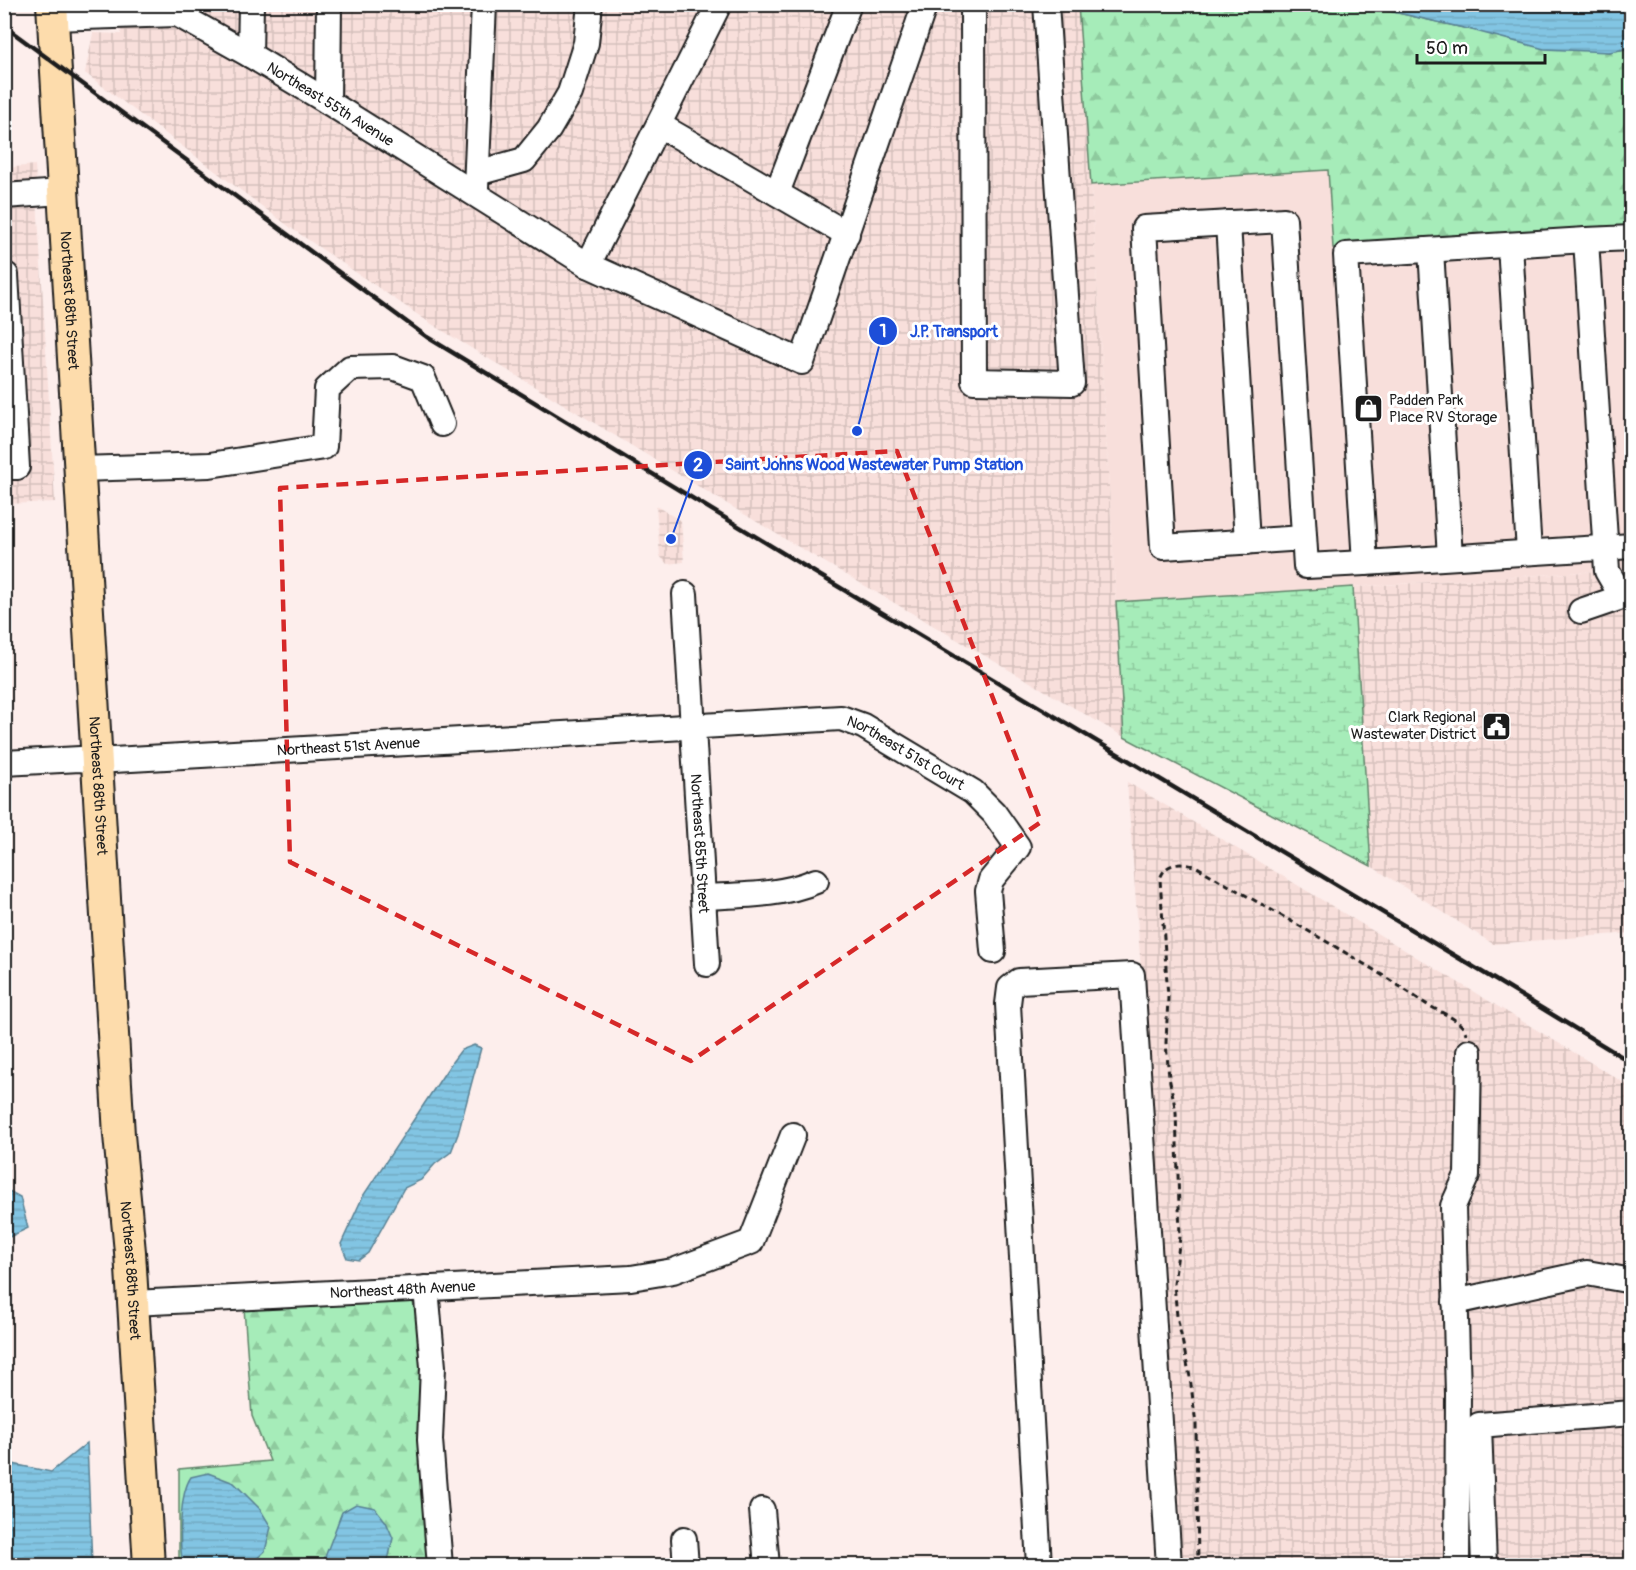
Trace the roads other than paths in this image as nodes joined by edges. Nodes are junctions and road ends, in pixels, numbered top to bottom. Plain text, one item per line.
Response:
1 (251, 4) edge
2 (330, 4) edge
3 (484, 4) edge
4 (590, 4) edge
5 (719, 4) edge
6 (849, 4) edge
7 (926, 4) edge
8 (973, 4) edge
9 (1046, 4) edge
10 (52, 11) edge
11 (250, 55) junction
12 (328, 102) junction
13 (659, 125) junction
14 (476, 184) junction
15 (62, 192) junction
16 (777, 194) junction
17 (4, 196) edge
18 (1228, 223) junction
19 (847, 234) junction
20 (1632, 238) edge
21 (1586, 240) junction
22 (1510, 245) junction
23 (1431, 250) junction
24 (588, 265) junction
25 (4, 275) edge
26 (442, 424) dead end
27 (4, 467) edge
28 (79, 470) junction
29 (1304, 538) junction
30 (1247, 542) junction
31 (1632, 546) edge
32 (1605, 548) junction
33 (1529, 552) junction
34 (1450, 557) junction
35 (1365, 563) junction
36 (685, 594) dead end
37 (1627, 597) edge
38 (1581, 611) dead end
39 (693, 725) junction
40 (96, 761) junction
41 (4, 763) edge
42 (816, 881) dead end
43 (703, 897) junction
44 (993, 951) dead end
45 (707, 964) dead end
46 (1469, 1052) road end
47 (793, 1135) dead end
48 (1632, 1281) edge
49 (426, 1288) junction
50 (1455, 1302) junction
51 (133, 1303) junction
52 (1632, 1413) edge
53 (1468, 1426) junction
54 (762, 1510) dead end
55 (684, 1539) dead end
56 (149, 1566) edge
57 (440, 1566) edge
58 (686, 1566) edge
59 (767, 1566) edge
60 (1039, 1566) edge
61 (1169, 1566) edge
62 (1457, 1566) edge
63 (1484, 1566) edge

1 - 11 street
2 - 12 street
3 - 14 street
4 - 14 street
5 - 13 street
6 - 16 street
7 - 19 street
8 - 9 street
10 - 11 street, Northeast 55th Avenue
10 - 15 main road, Northeast 88th Street
11 - 12 street, Northeast 55th Avenue
12 - 14 street, Northeast 55th Avenue
13 - 16 street
13 - 24 street
14 - 24 street, Northeast 55th Avenue
15 - 17 street
15 - 28 main road, Northeast 88th Street
16 - 19 street
18 - 29 street
18 - 30 street
18 - 30 street
19 - 24 street, Northeast 55th Avenue
20 - 21 street
21 - 22 street
21 - 32 street
22 - 23 street
22 - 33 street
23 - 34 street
23 - 35 street
25 - 27 street
26 - 28 street
28 - 40 main road, Northeast 88th Street
29 - 30 street
29 - 35 street
31 - 32 street
32 - 33 street
32 - 37 street
33 - 34 street
34 - 35 street
36 - 39 street, Northeast 85th Street
37 - 38 street
39 - 40 street, Northeast 51st Avenue
39 - 43 street, Northeast 85th Street
39 - 44 street, Northeast 51st Court
40 - 41 street, Northeast 51st Avenue
40 - 51 main road, Northeast 88th Street
42 - 43 street
43 - 45 street, Northeast 85th Street
46 - 50 street
47 - 49 street, Northeast 48th Avenue
48 - 50 street
49 - 51 street, Northeast 48th Avenue
49 - 57 street
50 - 53 street
51 - 56 main road, Northeast 88th Street
52 - 53 street
53 - 62 street
53 - 63 street
54 - 59 street
55 - 58 street
60 - 61 street

